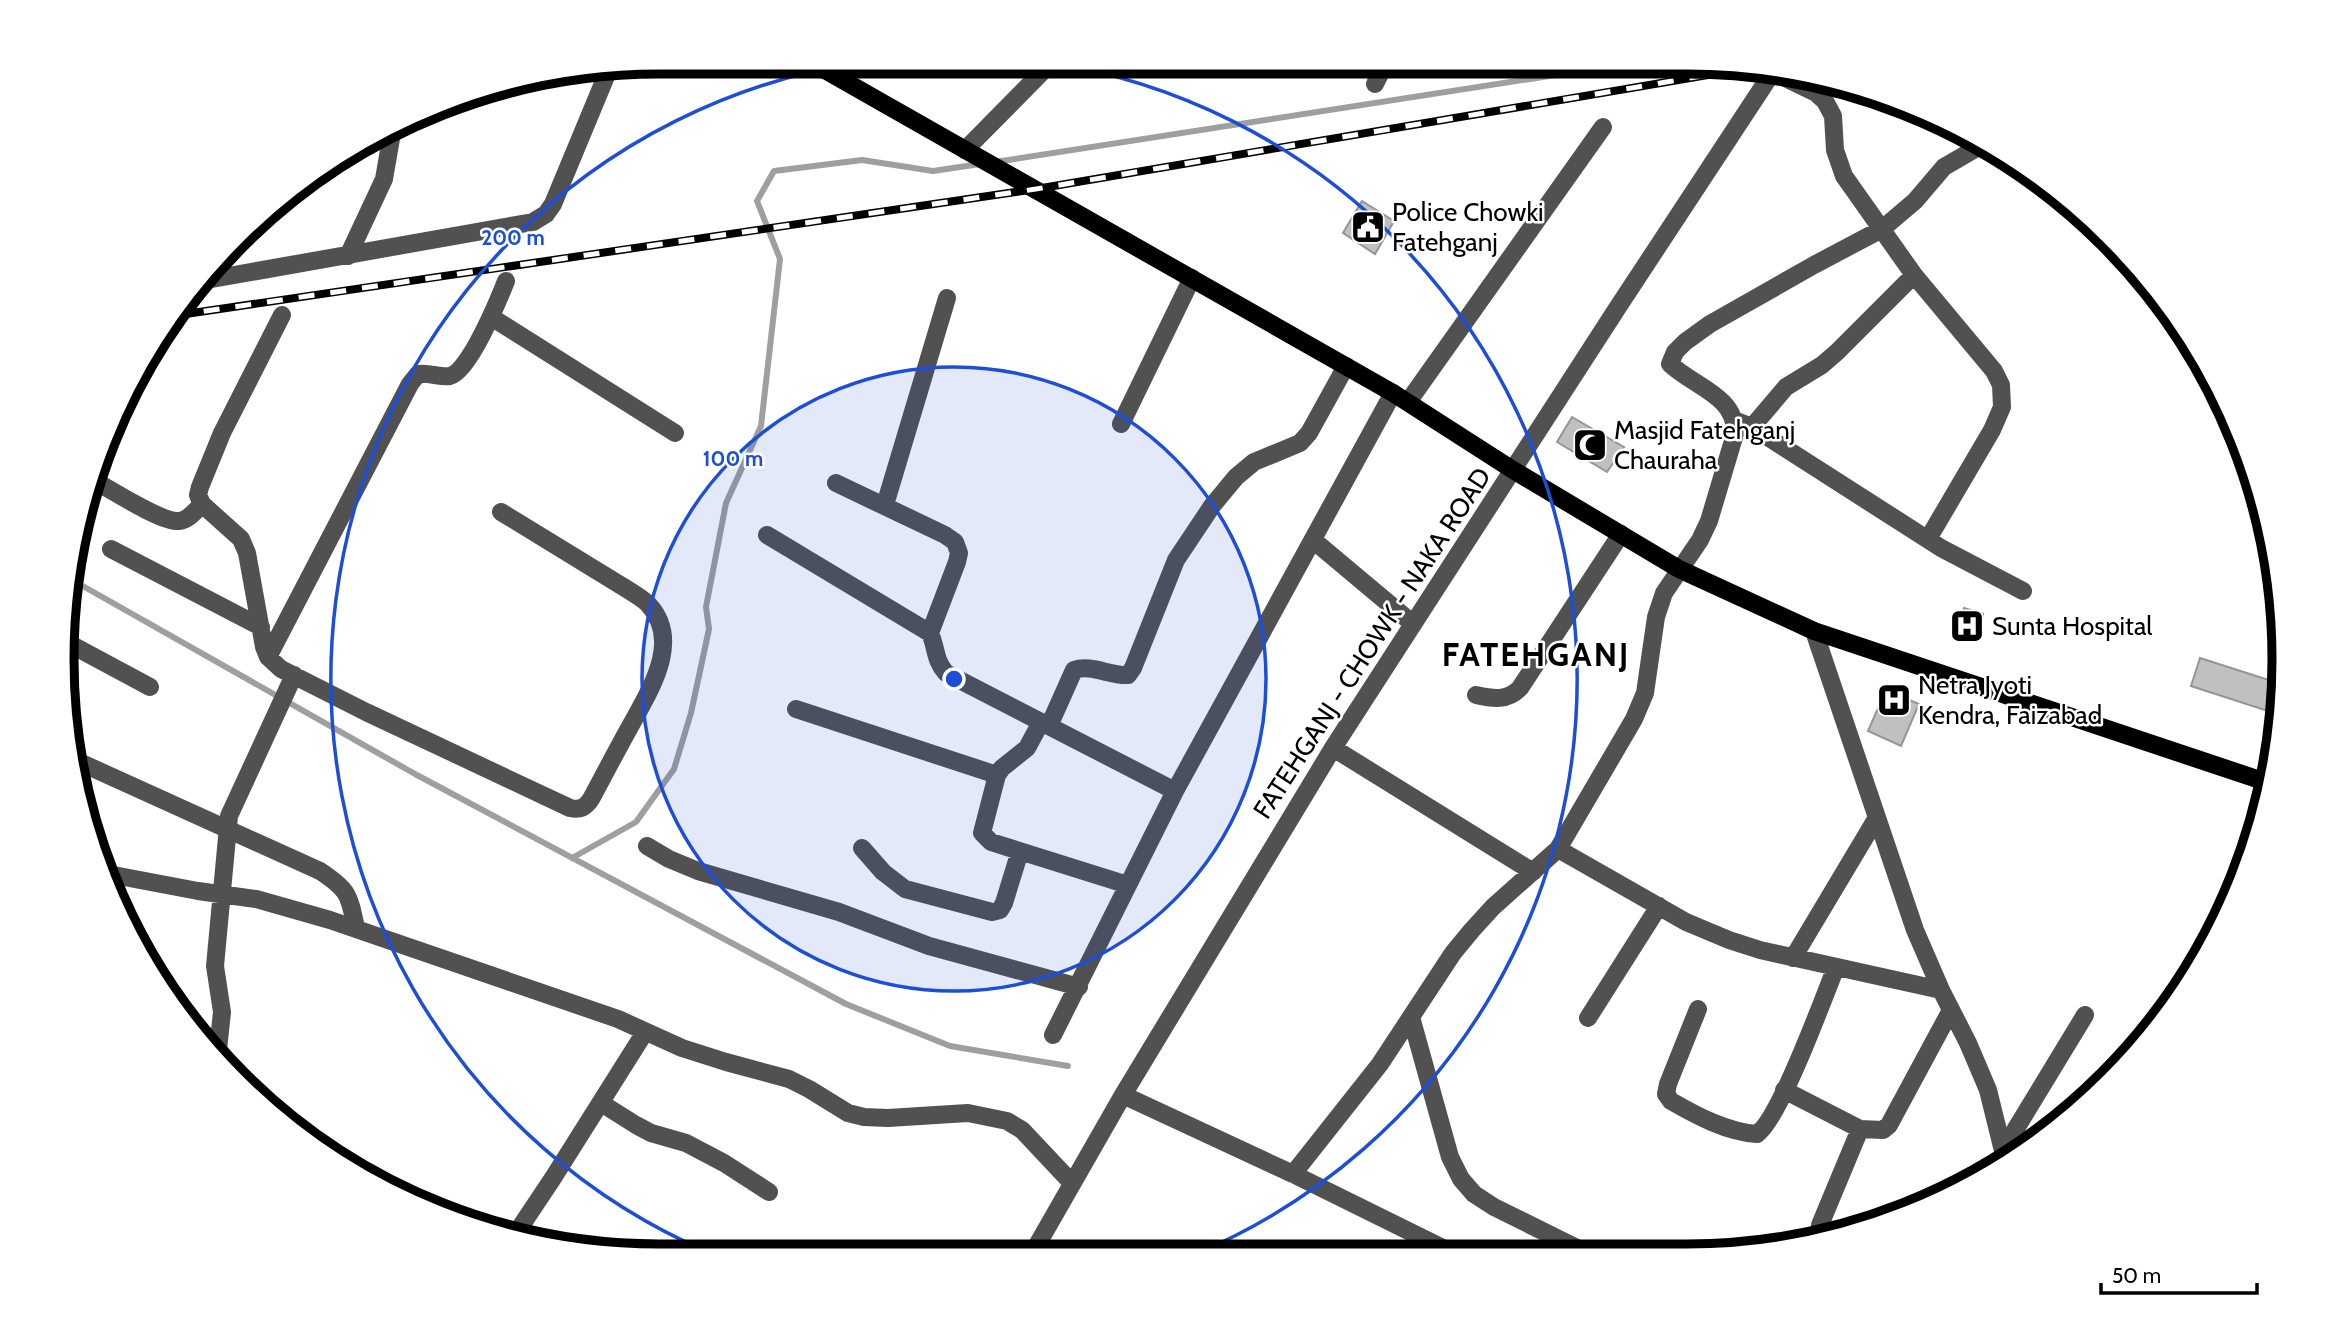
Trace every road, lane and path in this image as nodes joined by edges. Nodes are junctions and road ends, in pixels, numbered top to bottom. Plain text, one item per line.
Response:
1 (832, 74) edge
2 (1042, 74) edge
3 (1380, 74) edge
4 (606, 77) edge
5 (1767, 80) edge
6 (1375, 84) dead end
7 (1800, 85) edge
8 (1603, 127) dead end
9 (391, 139) edge
10 (1975, 149) edge
11 (972, 154) junction
12 (1882, 229) junction
13 (348, 256) junction
14 (1914, 275) junction
15 (1192, 278) junction
16 (214, 279) edge
17 (506, 281) dead end
18 (947, 298) dead end
19 (282, 315) dead end
20 (491, 317) junction
21 (1346, 366) junction
22 (1400, 397) junction
23 (1121, 424) dead end
24 (1744, 424) junction
25 (676, 433) dead end
26 (1513, 470) junction
27 (836, 483) dead end
28 (101, 484) edge
29 (202, 504) junction
30 (885, 505) junction
31 (501, 512) dead end
32 (1621, 534) junction
33 (767, 535) dead end
34 (1928, 539) junction
35 (1313, 540) junction
36 (111, 550) dead end
37 (1679, 569) junction
38 (2023, 591) dead end
39 (1412, 623) junction
40 (261, 627) junction
41 (1814, 631) junction
42 (930, 633) junction
43 (74, 646) edge
44 (268, 657) junction
45 (150, 687) dead end
46 (287, 690) junction
47 (1476, 695) dead end
48 (796, 709) dead end
49 (1045, 724) junction
50 (1333, 748) junction
51 (84, 764) edge
52 (997, 775) junction
53 (2260, 780) edge
54 (1175, 791) junction
55 (1876, 818) junction
56 (226, 828) junction
57 (647, 846) dead end
58 (862, 848) dead end
59 (1558, 849) junction
60 (1020, 851) junction
61 (1533, 872) junction
62 (115, 875) edge
63 (1128, 885) junction
64 (221, 894) junction
65 (1659, 906) junction
66 (356, 928) junction
67 (1793, 958) junction
68 (1836, 967) junction
69 (1079, 986) junction
70 (1941, 990) junction
71 (1698, 1009) dead end
72 (1951, 1010) junction
73 (2085, 1016) dead end
74 (1411, 1017) junction
75 (1588, 1018) dead end
76 (645, 1032) junction
77 (1053, 1035) dead end
78 (219, 1045) edge
79 (1784, 1090) junction
80 (1123, 1095) junction
81 (601, 1103) junction
82 (1860, 1129) junction
83 (2010, 1147) edge
84 (2004, 1151) edge
85 (1293, 1174) junction
86 (1071, 1182) junction
87 (769, 1192) dead end
88 (520, 1228) edge
89 (1820, 1229) edge
90 (1037, 1244) edge
91 (1435, 1244) edge
92 (1570, 1244) edge

1 - 11 main road
2 - 11 street
3 - 6 street
4 - 13 street
5 - 26 street, FATEHGANJ - CHOWK - NAKA ROAD
7 - 12 street
8 - 22 street
9 - 13 street
10 - 12 street
11 - 15 main road
12 - 14 street
12 - 24 street
13 - 16 street
14 - 24 street
14 - 34 street
15 - 21 main road
15 - 23 street
17 - 20 street
18 - 30 street
19 - 29 street
20 - 25 street
20 - 44 street
21 - 22 main road
21 - 49 street
22 - 26 main road
22 - 35 street
24 - 34 street
24 - 37 street
26 - 32 main road
26 - 39 street, FATEHGANJ - CHOWK - NAKA ROAD
27 - 30 street
28 - 29 street
29 - 40 street
30 - 42 street
31 - 46 street
32 - 37 main road
32 - 47 street
33 - 42 street
34 - 38 street
35 - 39 street
35 - 54 street
36 - 40 street
37 - 41 main road
37 - 59 street
39 - 50 street, FATEHGANJ - CHOWK - NAKA ROAD
40 - 44 street
41 - 53 main road
41 - 55 street
42 - 49 street
43 - 45 street
44 - 46 street
46 - 56 street
48 - 52 street
49 - 52 street
49 - 54 street
50 - 61 street
50 - 80 street, FATEHGANJ - CHOWK - NAKA ROAD
51 - 56 street
52 - 60 street
54 - 63 street
55 - 67 street
55 - 70 street
56 - 64 street
56 - 66 street
57 - 69 street
58 - 60 street
59 - 61 street
59 - 65 street
60 - 63 street
61 - 74 street
62 - 64 street
63 - 69 street
64 - 66 street
64 - 78 street
65 - 67 street
65 - 75 street
66 - 76 street
67 - 68 street
68 - 70 street
68 - 79 street
69 - 77 street
70 - 72 street
71 - 79 street
72 - 82 street
72 - 84 street
73 - 83 street
74 - 85 street
74 - 92 street
76 - 81 street
76 - 86 street
79 - 82 street
80 - 85 street
80 - 86 street, FATEHGANJ - CHOWK - NAKA ROAD
81 - 87 street
81 - 88 street
82 - 89 street
85 - 91 street
86 - 90 street, FATEHGANJ - CHOWK - NAKA ROAD

